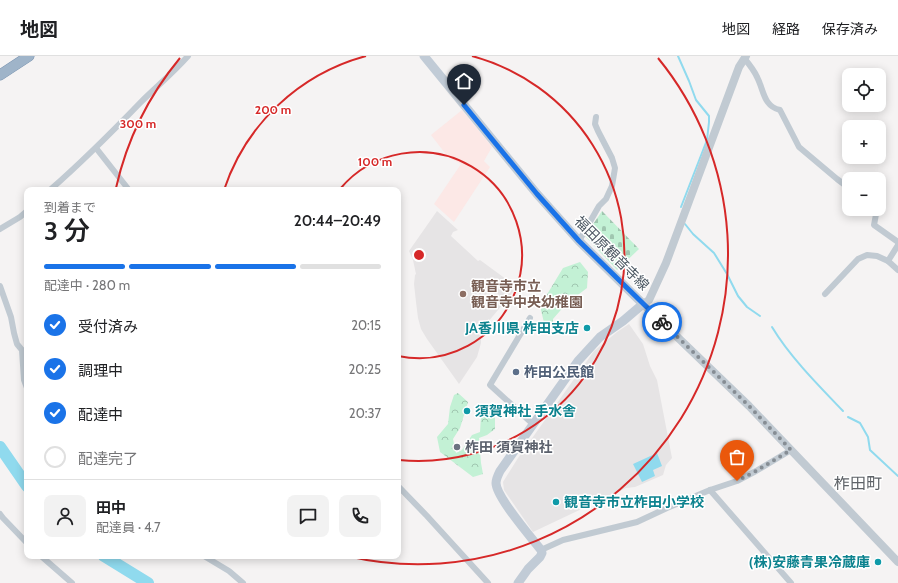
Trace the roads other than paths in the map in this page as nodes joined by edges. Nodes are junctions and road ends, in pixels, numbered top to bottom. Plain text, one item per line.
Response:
1 (29, 56) edge
2 (188, 56) edge
3 (424, 56) edge
4 (745, 57) edge
5 (0, 75) edge
6 (596, 117) dead end
7 (96, 148) junction
8 (842, 183) edge
9 (53, 187) edge
10 (127, 187) edge
11 (24, 214) edge
12 (875, 216) edge
13 (0, 229) edge
14 (579, 241) junction
15 (898, 242) edge
16 (898, 245) edge
17 (888, 261) junction
18 (898, 270) edge
19 (0, 286) edge
20 (825, 294) dead end
21 (643, 304) junction
22 (530, 318) dead end
23 (24, 380) edge
24 (534, 424) junction
25 (791, 450) junction
26 (401, 489) edge
27 (710, 490) junction
28 (1, 517) edge
29 (24, 540) edge
30 (541, 550) junction
31 (44, 559) edge
32 (209, 559) edge
33 (898, 562) edge
34 (72, 583) edge
35 (243, 583) edge
36 (488, 583) edge
37 (518, 583) edge
38 (791, 583) edge

1 - 5 highway
2 - 7 street
3 - 14 main road, 福田原観音寺線
4 - 8 street
4 - 21 street
6 - 14 street
7 - 9 street
7 - 10 street
11 - 13 street
12 - 15 street
14 - 21 main road, 福田原観音寺線
16 - 17 street
17 - 18 street
17 - 20 street
19 - 23 street
21 - 24 main road, 福田原観音寺線
21 - 25 street
22 - 24 street
24 - 30 main road, 福田原観音寺線
25 - 27 street
25 - 33 street
26 - 36 street
27 - 30 street
27 - 38 street
28 - 29 street
30 - 37 main road
31 - 34 street
32 - 35 street

